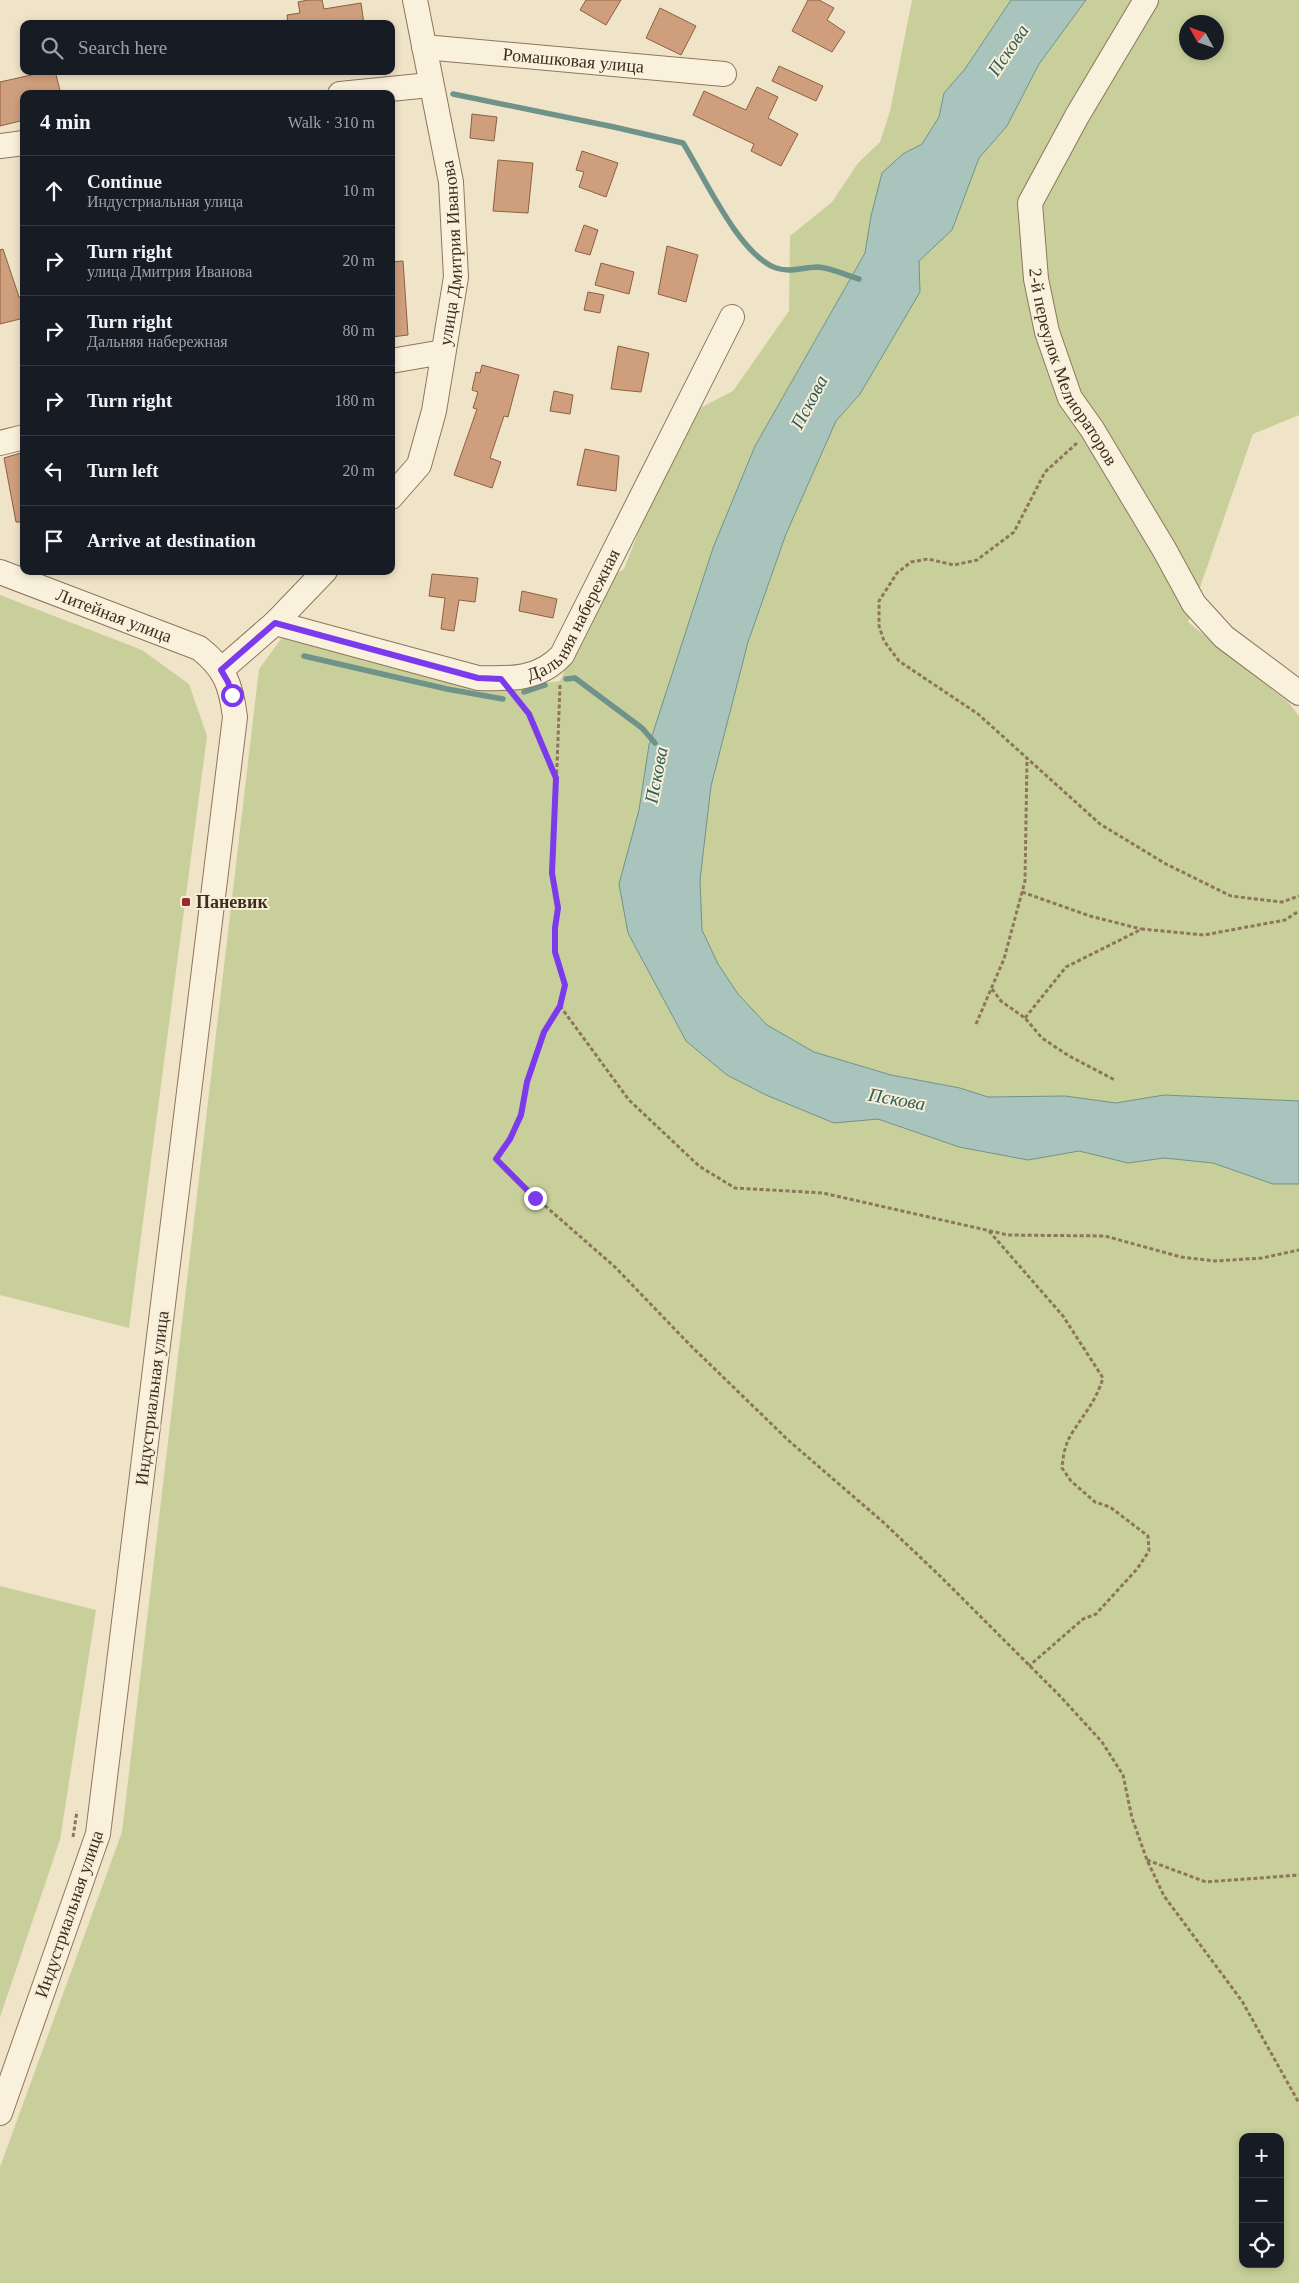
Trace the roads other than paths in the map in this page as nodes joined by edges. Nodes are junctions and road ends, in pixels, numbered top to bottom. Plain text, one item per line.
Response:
1 (415, 0) edge
2 (1146, 0) edge
3 (424, 47) junction
4 (724, 74) dead end
5 (430, 86) junction
6 (385, 90) edge
7 (20, 144) edge
8 (0, 146) edge
9 (732, 317) dead end
10 (443, 352) junction
11 (395, 361) edge
12 (20, 438) edge
13 (0, 443) edge
14 (395, 492) edge
15 (0, 571) edge
16 (321, 575) edge
17 (275, 623) junction
18 (221, 670) junction
19 (1299, 693) edge
20 (0, 2113) edge

1 - 3 street, улица Дмитрия Иванова
2 - 19 street, 2-й переулок Мелиораторов
3 - 4 street, Ромашковая улица
3 - 5 street, улица Дмитрия Иванова
5 - 6 street
5 - 10 street, улица Дмитрия Иванова
7 - 8 street
9 - 17 street, Дальняя набережная
10 - 11 street
10 - 14 street, улица Дмитрия Иванова
12 - 13 street
15 - 18 street, Литейная улица
16 - 17 street
17 - 18 street
18 - 20 street, Индустриальная улица

